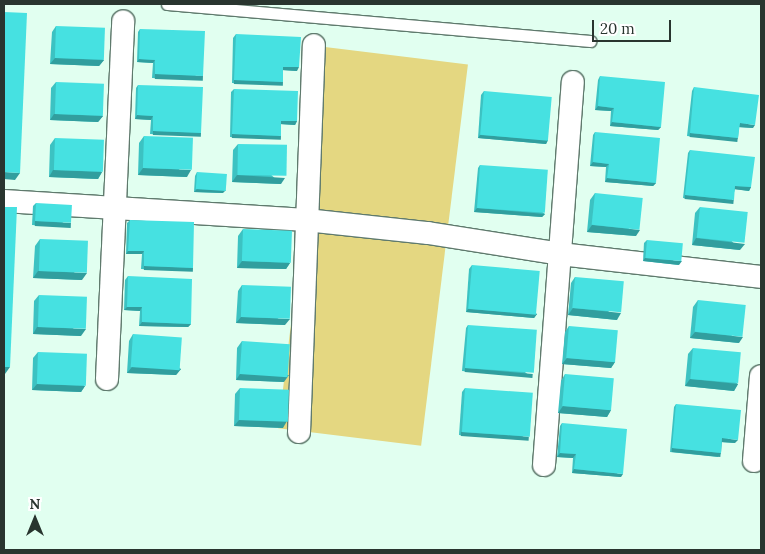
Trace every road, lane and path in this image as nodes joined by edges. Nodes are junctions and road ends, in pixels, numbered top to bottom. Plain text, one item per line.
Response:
1 (167, 4) edge
2 (123, 21) dead end
3 (590, 41) dead end
4 (314, 45) dead end
5 (573, 82) dead end
6 (4, 201) edge
7 (114, 209) junction
8 (306, 220) junction
9 (560, 254) junction
10 (761, 277) edge
11 (761, 376) edge
12 (107, 379) dead end
13 (299, 432) dead end
14 (754, 461) dead end
15 (544, 464) dead end

1 - 3 lane
2 - 7 street
4 - 8 street
5 - 9 street
6 - 7 street
7 - 8 street
7 - 12 street
8 - 9 street
8 - 13 street
9 - 10 street
9 - 15 street
11 - 14 street

